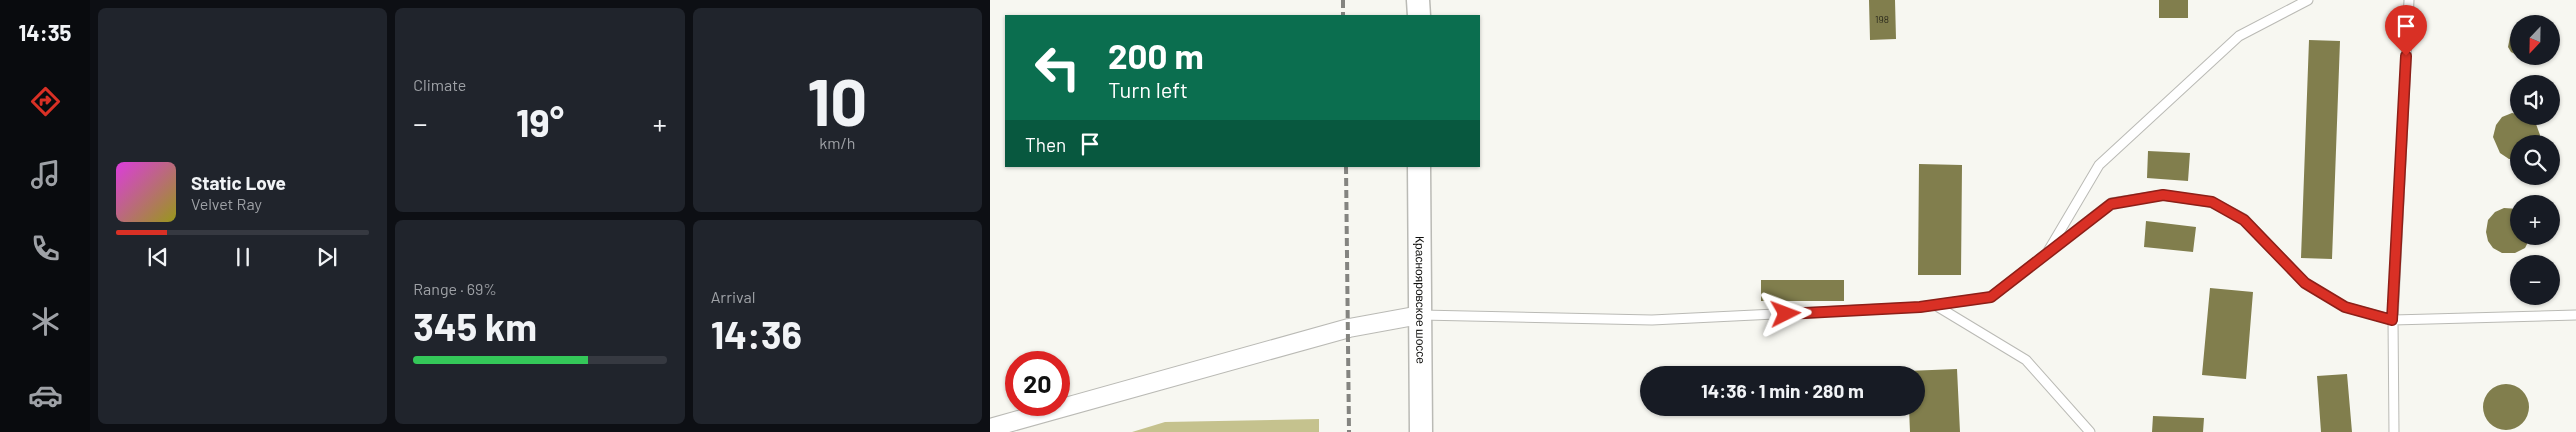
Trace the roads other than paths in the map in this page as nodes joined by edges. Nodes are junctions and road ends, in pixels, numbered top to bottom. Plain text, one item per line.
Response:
1 (1418, 0) edge
2 (2308, 0) edge
3 (2409, 0) edge
4 (1418, 15) edge
5 (1419, 167) edge
6 (2047, 254) junction
7 (1935, 305) junction
8 (1420, 315) junction
9 (2576, 315) edge
10 (2392, 320) junction
11 (990, 428) edge
12 (1421, 432) edge
13 (2090, 432) edge
14 (2394, 432) edge

1 - 4 street
2 - 6 lane
3 - 10 lane
5 - 8 street, Краснояровское шоссе
6 - 7 lane
6 - 10 lane
7 - 8 lane
7 - 13 lane
8 - 11 street
8 - 12 street, Краснояровское шоссе
9 - 10 lane
10 - 14 lane

